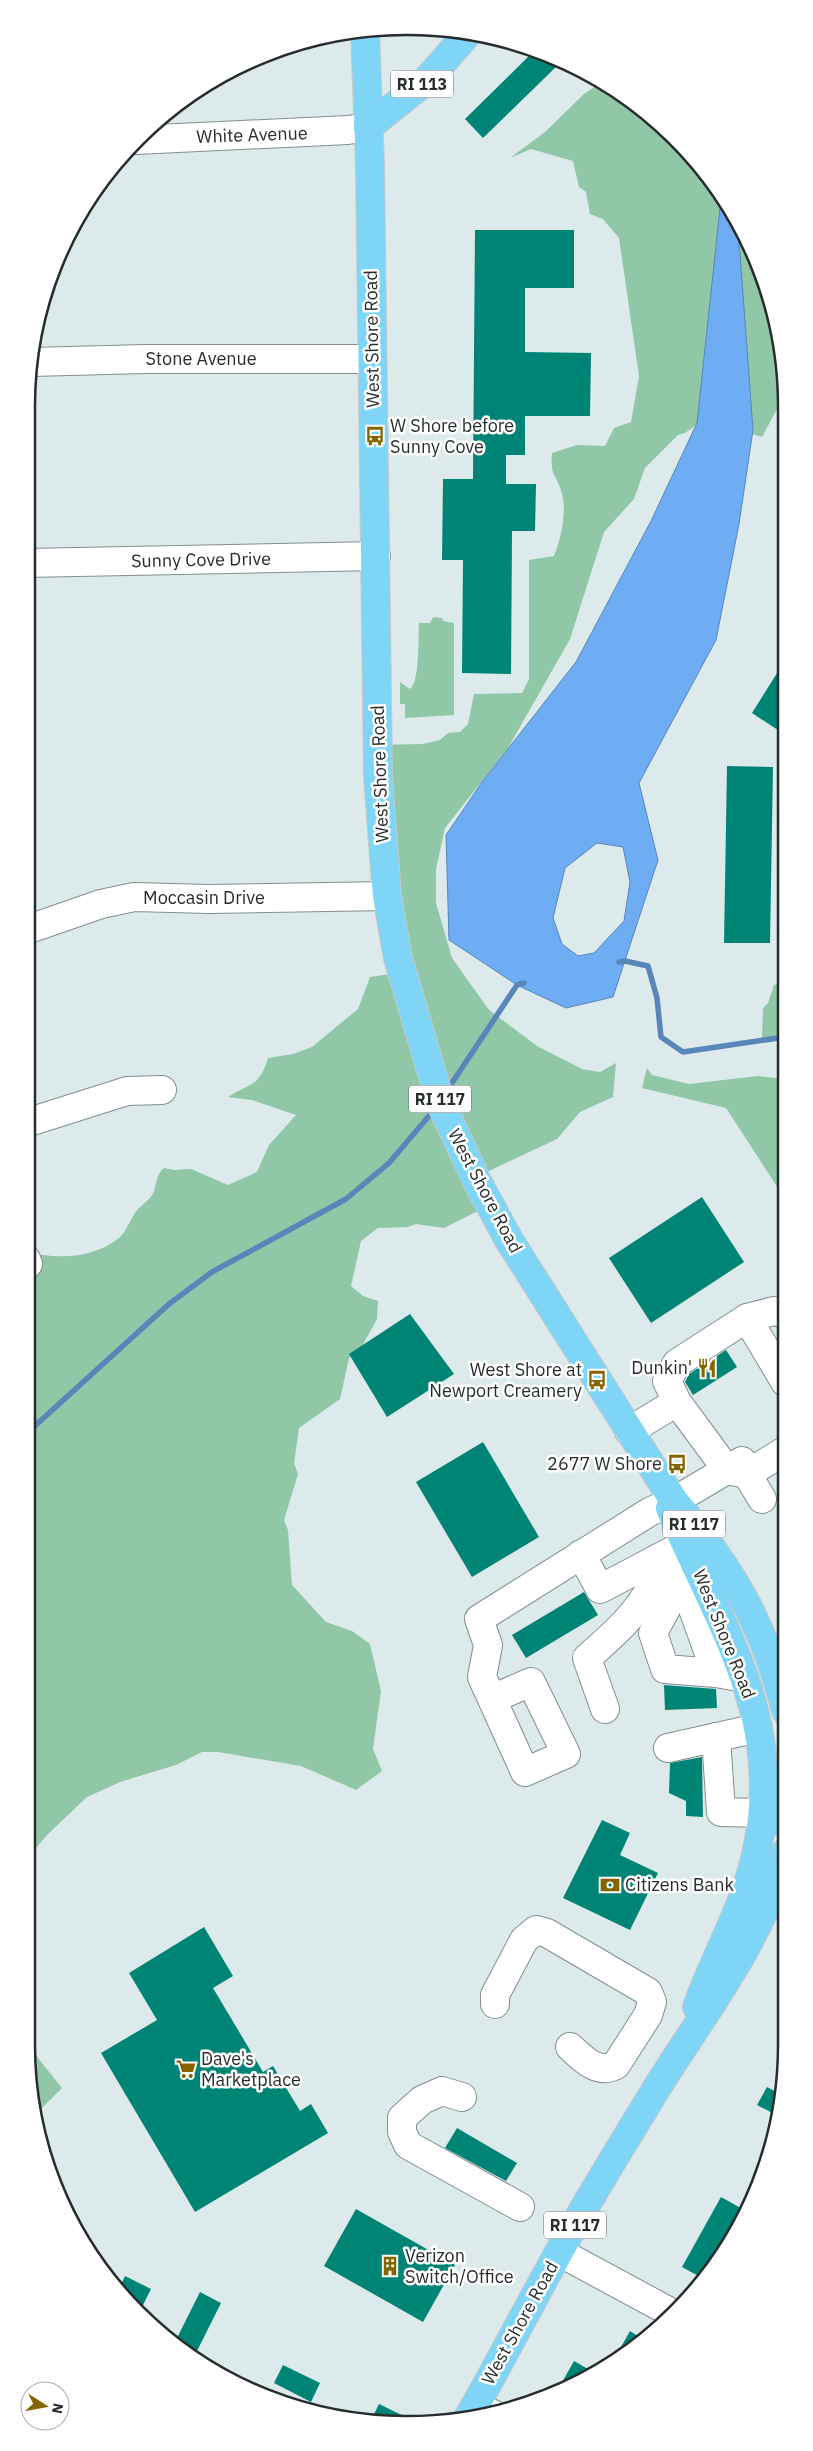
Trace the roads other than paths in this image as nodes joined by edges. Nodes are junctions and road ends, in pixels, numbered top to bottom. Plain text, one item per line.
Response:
1 (365, 37) edge
2 (463, 39) edge
3 (368, 127) junction
4 (149, 139) edge
5 (372, 359) junction
6 (38, 362) edge
7 (376, 556) junction
8 (35, 563) edge
9 (387, 896) junction
10 (35, 927) edge
11 (162, 1090) dead end
12 (35, 1120) edge
13 (778, 1312) edge
14 (747, 1318) junction
15 (778, 1369) edge
16 (677, 1402) junction
17 (629, 1431) junction
18 (778, 1440) edge
19 (778, 1454) edge
20 (737, 1472) junction
21 (762, 1499) dead end
22 (671, 1502) junction
23 (672, 1551) junction
24 (581, 1554) junction
25 (684, 1582) junction
26 (743, 1595) junction
27 (778, 1642) edge
28 (706, 1672) junction
29 (744, 1678) junction
30 (778, 1684) edge
31 (492, 1700) dead end
32 (605, 1709) dead end
33 (758, 1728) junction
34 (716, 1737) junction
35 (668, 1748) dead end
36 (773, 1810) edge
37 (778, 1873) edge
38 (778, 1900) edge
39 (756, 1932) junction
40 (495, 2004) dead end
41 (570, 2047) dead end
42 (681, 2048) junction
43 (462, 2097) dead end
44 (520, 2207) dead end
45 (559, 2252) junction
46 (666, 2310) edge
47 (481, 2408) edge

1 - 3 main road, West Shore Road / RI 117
2 - 3 main road, RI 113
3 - 4 street, White Avenue
3 - 5 main road, West Shore Road / RI 117
5 - 6 street, Stone Avenue
5 - 7 main road, West Shore Road / RI 117
7 - 8 street, Sunny Cove Drive
7 - 9 main road, West Shore Road / RI 117
9 - 10 street, Moccasin Drive
9 - 17 main road, West Shore Road / RI 117
11 - 12 street
13 - 14 street
14 - 15 street
14 - 16 street
16 - 17 street
16 - 20 street
17 - 22 main road, West Shore Road / RI 117
18 - 20 street
19 - 20 street
20 - 21 street
20 - 22 street
22 - 23 main road, West Shore Road
22 - 24 street
22 - 26 main road, West Shore Road / RI 117
23 - 24 street
23 - 25 main road, West Shore Road
23 - 32 street
24 - 31 street
25 - 28 street
25 - 28 street
25 - 29 main road, West Shore Road / RI 117
26 - 27 main road
26 - 30 main road, West Shore Road / RI 117
28 - 29 street
29 - 33 main road, West Shore Road / RI 117
33 - 34 street
33 - 36 main road, West Shore Road / RI 117
34 - 35 street
34 - 36 street
36 - 42 main road, West Shore Road / RI 117
37 - 39 main road, West Shore Road / RI 117
38 - 39 main road
39 - 42 main road, West Shore Road / RI 117
40 - 41 street
42 - 45 main road, West Shore Road / RI 117
43 - 44 street
45 - 46 street
45 - 47 main road, West Shore Road / RI 117

